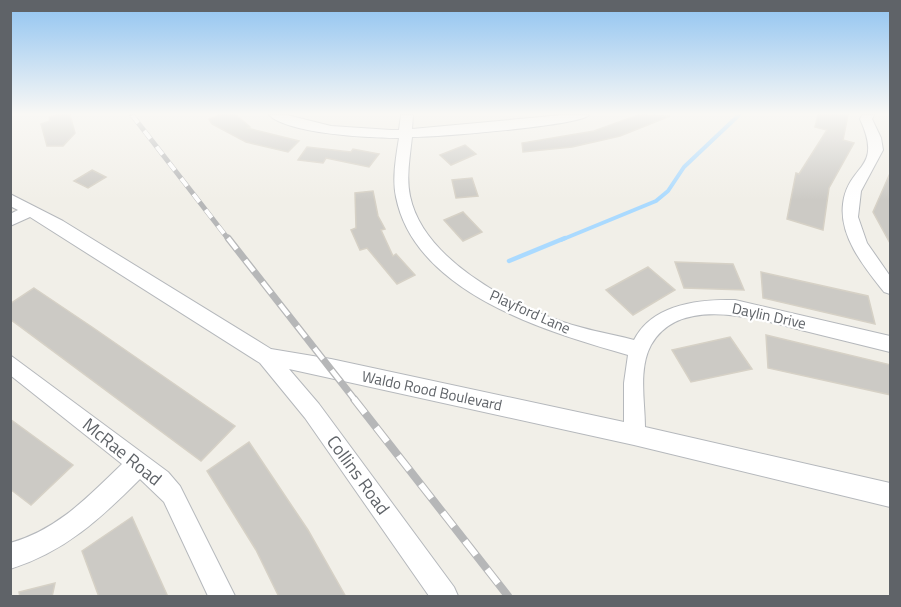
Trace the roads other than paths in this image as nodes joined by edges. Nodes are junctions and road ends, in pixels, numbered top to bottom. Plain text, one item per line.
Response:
1 (406, 143) edge
2 (875, 143) edge
3 (10, 200) edge
4 (30, 210) junction
5 (10, 221) edge
6 (891, 287) edge
7 (891, 344) edge
8 (639, 350) junction
9 (267, 357) junction
10 (10, 363) edge
11 (634, 435) junction
12 (138, 464) junction
13 (891, 495) edge
14 (10, 556) edge
15 (222, 597) edge
16 (446, 597) edge

1 - 8 street, Playford Lane
2 - 6 street
3 - 4 street, Waldo Rood Boulevard
4 - 5 street
4 - 9 street, Waldo Rood Boulevard
7 - 8 street, Daylin Drive
8 - 11 street
9 - 11 street, Waldo Rood Boulevard
9 - 16 street, Collins Road
10 - 12 street, McRae Road
11 - 13 street, Waldo Rood Boulevard
12 - 14 street
12 - 15 street, McRae Road

